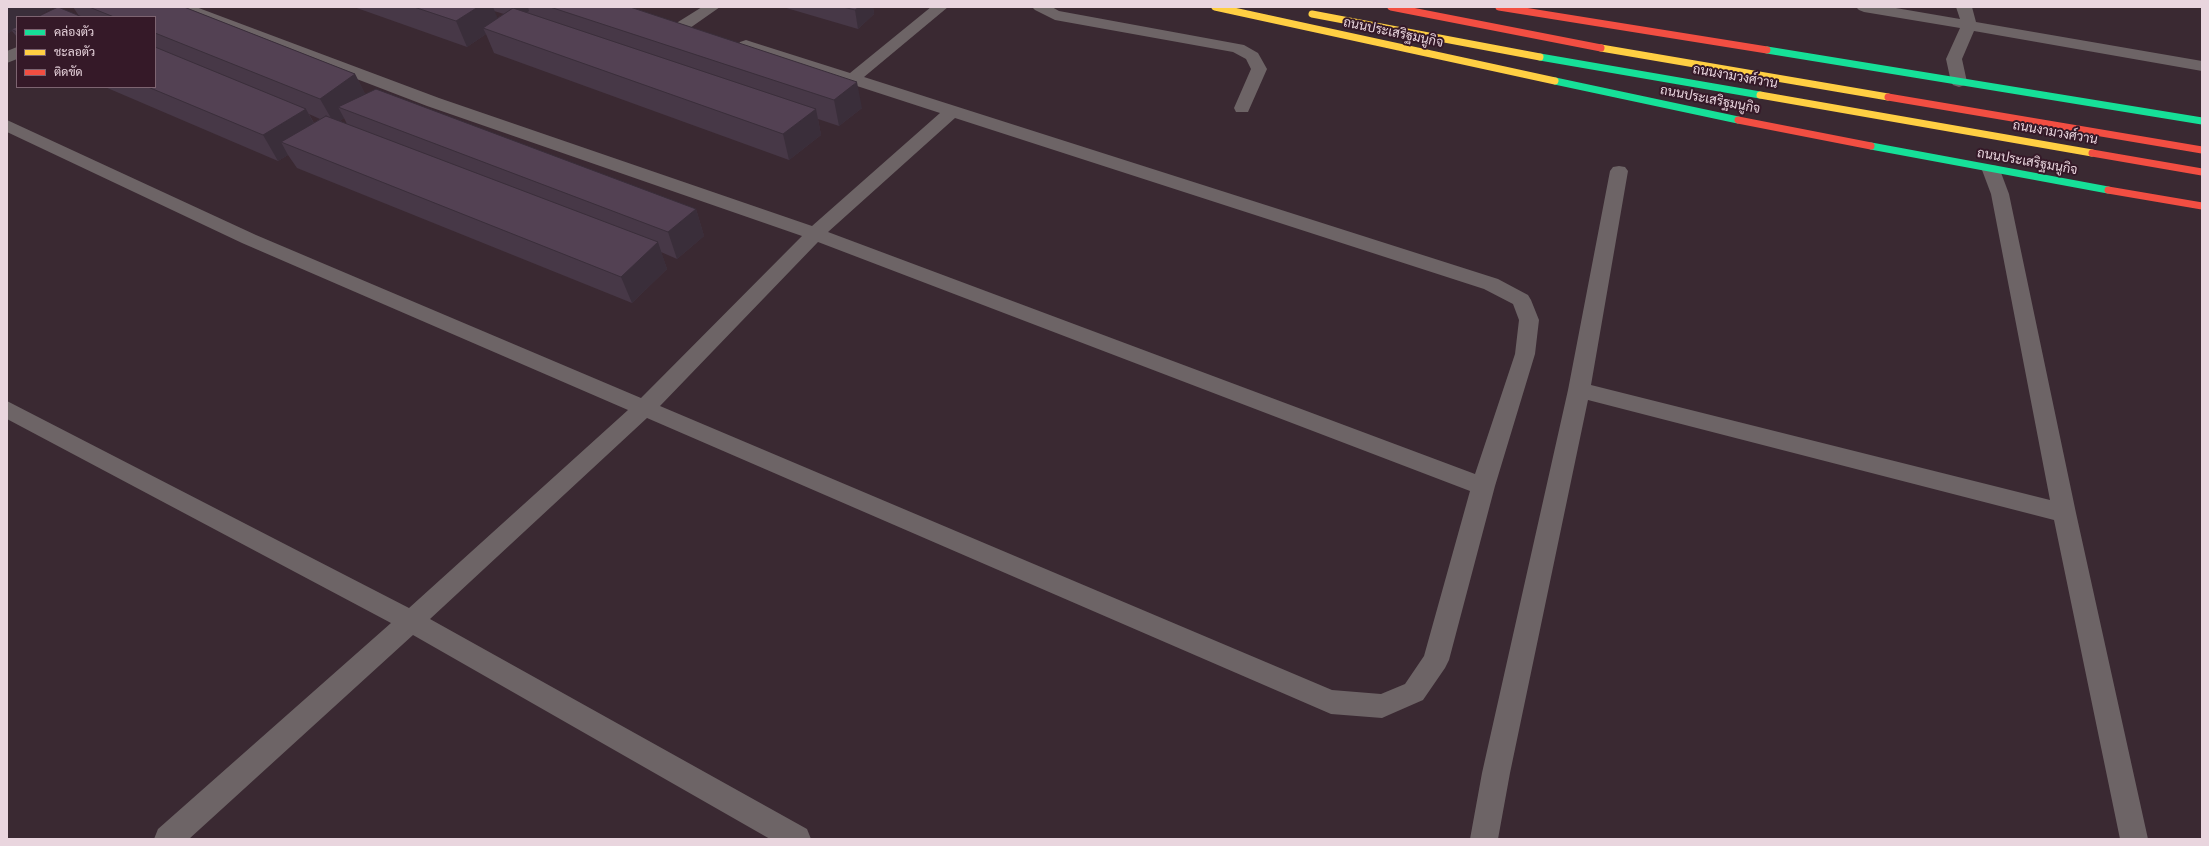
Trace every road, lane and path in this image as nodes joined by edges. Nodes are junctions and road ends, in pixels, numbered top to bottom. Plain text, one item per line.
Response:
1 (182, 7) edge
2 (712, 7) edge
3 (940, 7) edge
4 (1040, 7) edge
5 (1215, 7) edge
6 (1391, 7) edge
7 (1499, 7) edge
8 (1864, 7) edge
9 (1964, 7) edge
10 (1299, 12) dead end
11 (1969, 25) junction
12 (707, 33) edge
13 (730, 40) edge
14 (16, 53) edge
15 (7, 58) edge
16 (2202, 66) edge
17 (851, 80) junction
18 (1959, 82) junction
19 (1242, 108) dead end
20 (951, 112) junction
21 (2202, 120) edge
22 (7, 125) edge
23 (2202, 150) edge
24 (1991, 170) junction
25 (1619, 171) dead end
26 (2202, 172) edge
27 (2202, 206) edge
28 (815, 234) junction
29 (1579, 390) junction
30 (7, 409) edge
31 (643, 409) junction
32 (1483, 486) junction
33 (2064, 513) junction
34 (411, 621) junction
35 (168, 839) edge
36 (797, 839) edge
37 (1484, 839) edge
38 (2134, 839) edge

1 - 28 street
2 - 12 street
3 - 17 street
4 - 19 street
5 - 24 main road, ถนนประเสริฐมนูกิจ
6 - 23 main road, ถนนงามวงศ์วาน
7 - 18 main road
8 - 11 street
9 - 11 street
10 - 26 main road, ถนนงามวงศ์วาน
11 - 16 street
11 - 18 street
13 - 17 street
14 - 15 street
17 - 20 street
18 - 21 main road
20 - 28 street
20 - 32 street
22 - 31 street
24 - 27 main road, ถนนประเสริฐมนูกิจ
24 - 33 street
25 - 29 street
28 - 31 street
28 - 32 street
29 - 33 street
29 - 37 street
30 - 34 street
31 - 32 street
31 - 34 street
33 - 38 street
34 - 35 street
34 - 36 street

